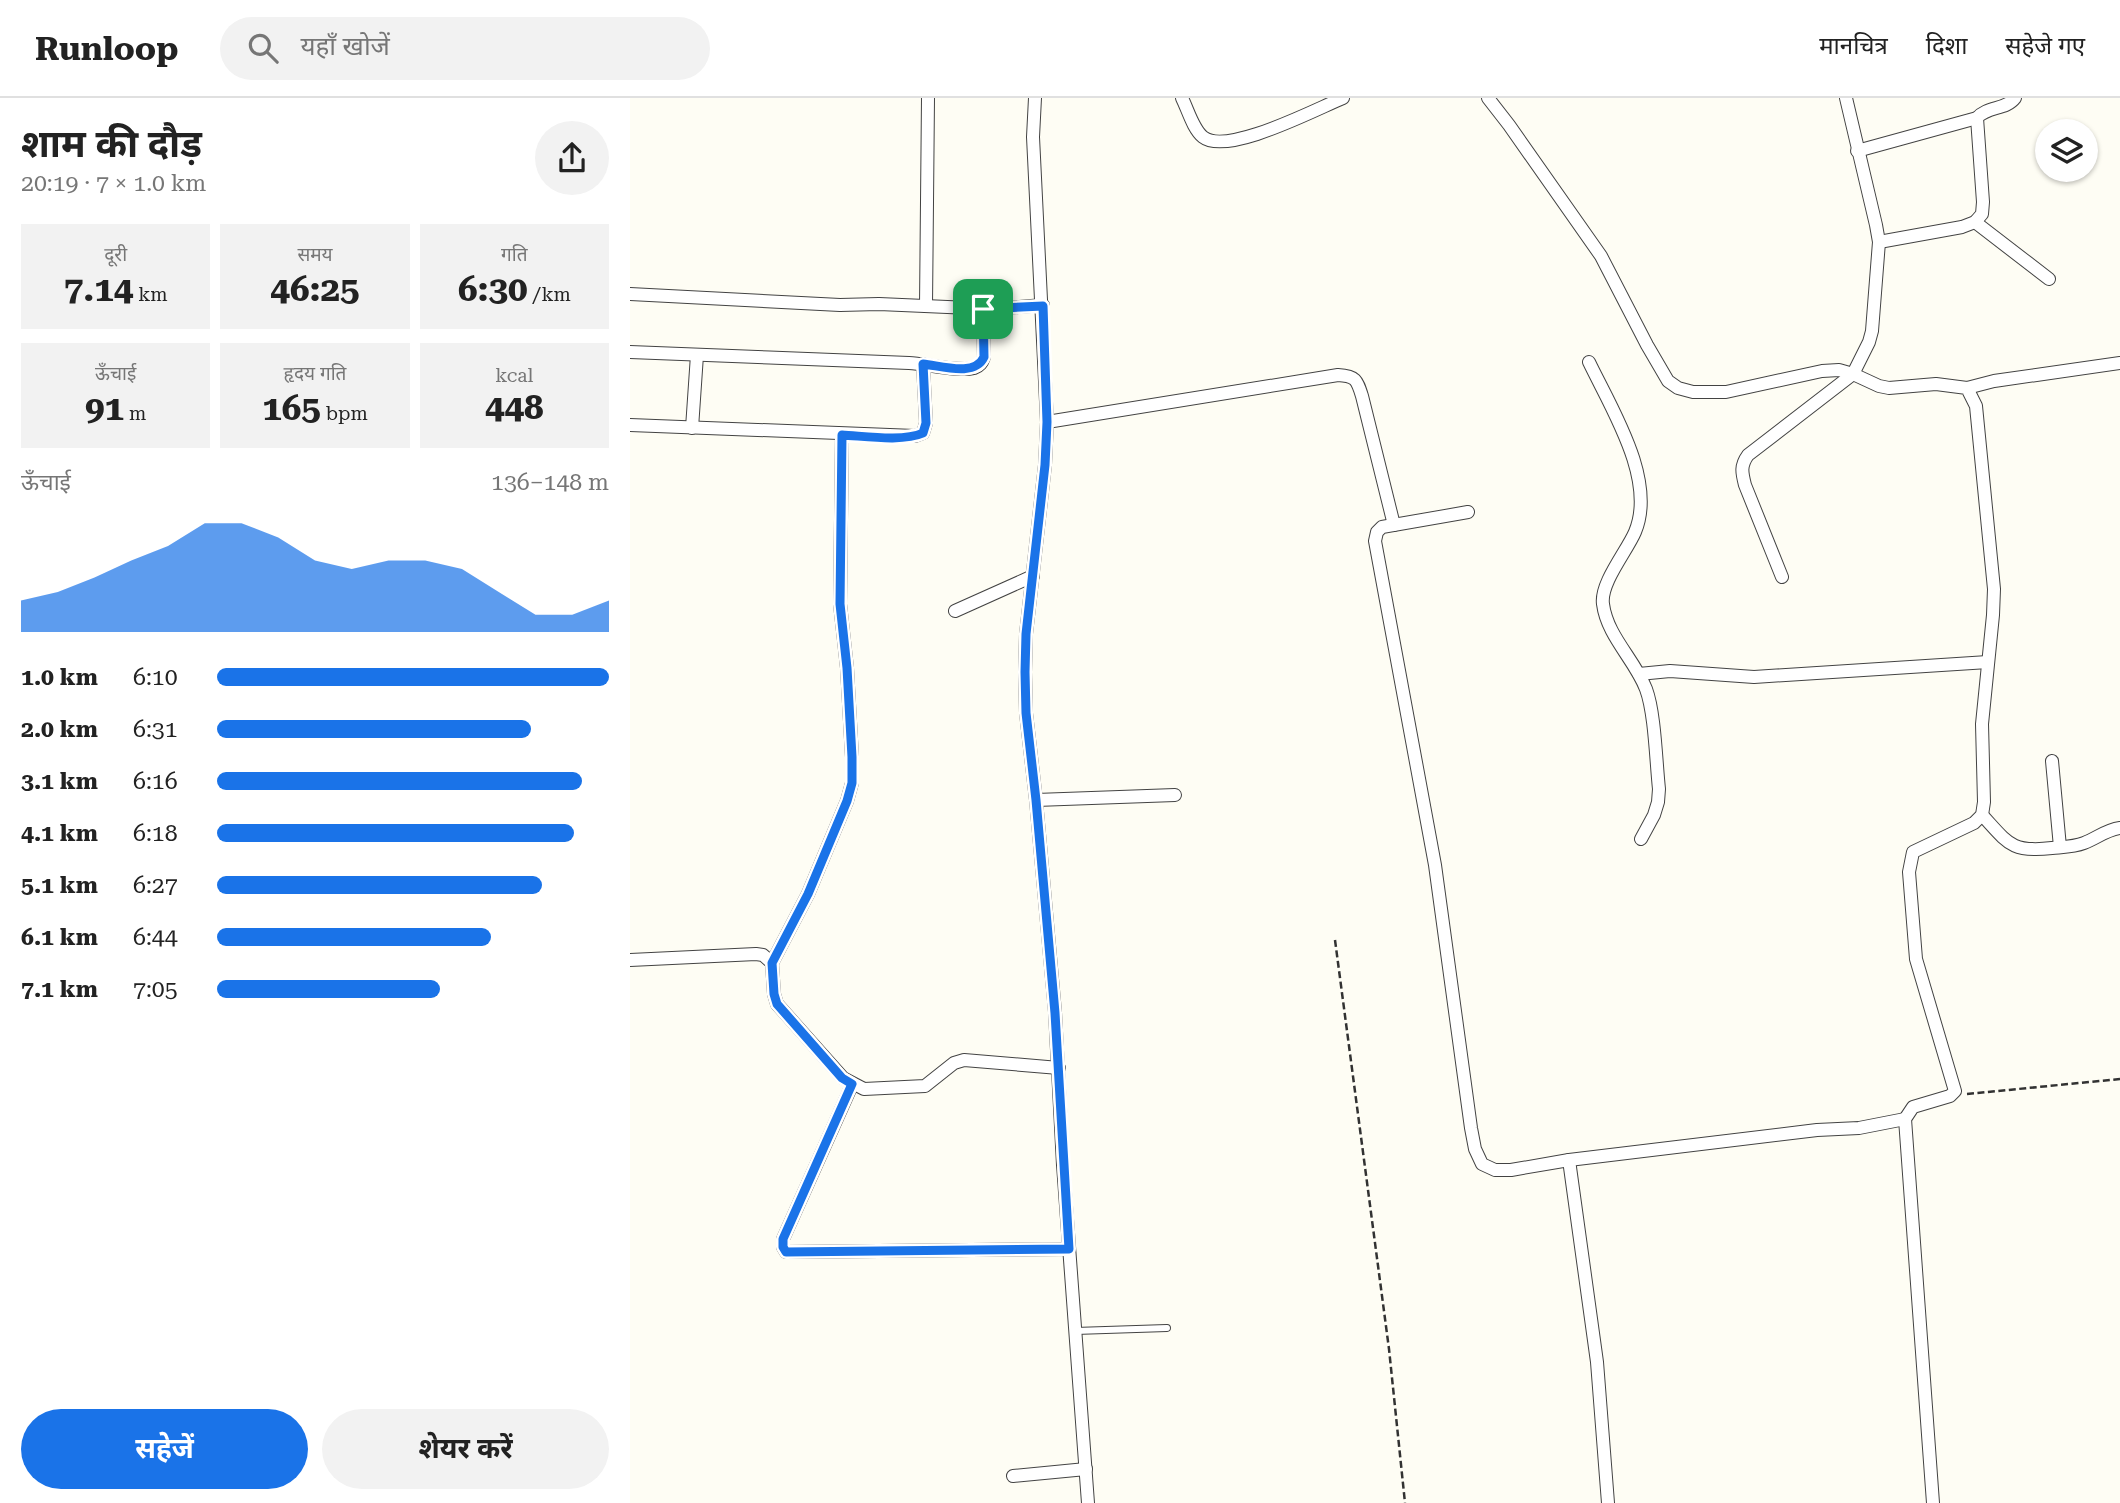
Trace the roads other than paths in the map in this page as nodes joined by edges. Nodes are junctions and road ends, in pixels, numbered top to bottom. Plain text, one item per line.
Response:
1 (928, 98) edge
2 (1035, 98) edge
3 (1182, 98) edge
4 (1343, 98) edge
5 (1488, 98) edge
6 (1846, 98) edge
7 (2015, 98) edge
8 (1977, 118) junction
9 (1857, 151) junction
10 (1975, 222) junction
11 (1879, 242) junction
12 (2049, 279) dead end
13 (630, 294) edge
14 (926, 306) junction
15 (1043, 306) junction
16 (983, 309) junction
17 (630, 352) edge
18 (697, 355) junction
19 (1589, 362) dead end
20 (2120, 363) edge
21 (923, 364) junction
22 (1853, 373) junction
23 (1967, 388) junction
24 (1047, 422) junction
25 (630, 425) edge
26 (692, 428) junction
27 (842, 435) junction
28 (1468, 512) dead end
29 (1394, 525) junction
30 (1032, 576) junction
31 (1782, 577) dead end
32 (955, 611) dead end
33 (1988, 662) junction
34 (1639, 674) junction
35 (2052, 761) dead end
36 (1175, 795) dead end
37 (1036, 800) junction
38 (1982, 815) junction
39 (2120, 828) edge
40 (1641, 839) dead end
41 (2060, 847) junction
42 (630, 960) edge
43 (772, 963) junction
44 (1059, 1068) junction
45 (852, 1084) junction
46 (1905, 1119) junction
47 (1569, 1160) junction
48 (1069, 1249) junction
49 (1167, 1328) dead end
50 (1075, 1331) junction
51 (1086, 1469) junction
52 (1013, 1476) dead end
53 (1088, 1503) edge
54 (1608, 1503) edge
55 (1933, 1503) edge

1 - 14 street
2 - 15 street
3 - 4 street
5 - 22 street
6 - 9 street
7 - 8 street
8 - 9 street
8 - 10 street
9 - 11 street
10 - 11 street
10 - 12 street
11 - 22 street
13 - 14 street
14 - 16 street
15 - 16 street
15 - 24 street
16 - 21 street
17 - 18 street
18 - 21 street
18 - 26 street
19 - 34 street
20 - 23 street
21 - 27 street
22 - 23 street
22 - 31 street
23 - 33 street
24 - 29 street
24 - 30 street
25 - 26 street
26 - 27 street
27 - 43 street
28 - 29 street
29 - 47 street
30 - 32 street
30 - 37 street
33 - 34 street
33 - 38 street
34 - 40 street
35 - 41 street
36 - 37 street
37 - 44 street
38 - 41 street
38 - 46 street
39 - 41 street
42 - 43 street
43 - 45 street
44 - 45 street
44 - 48 street
45 - 48 street
46 - 47 street
46 - 55 street
47 - 54 street
48 - 50 street
49 - 50 lane
50 - 51 street
51 - 52 street
51 - 53 street

